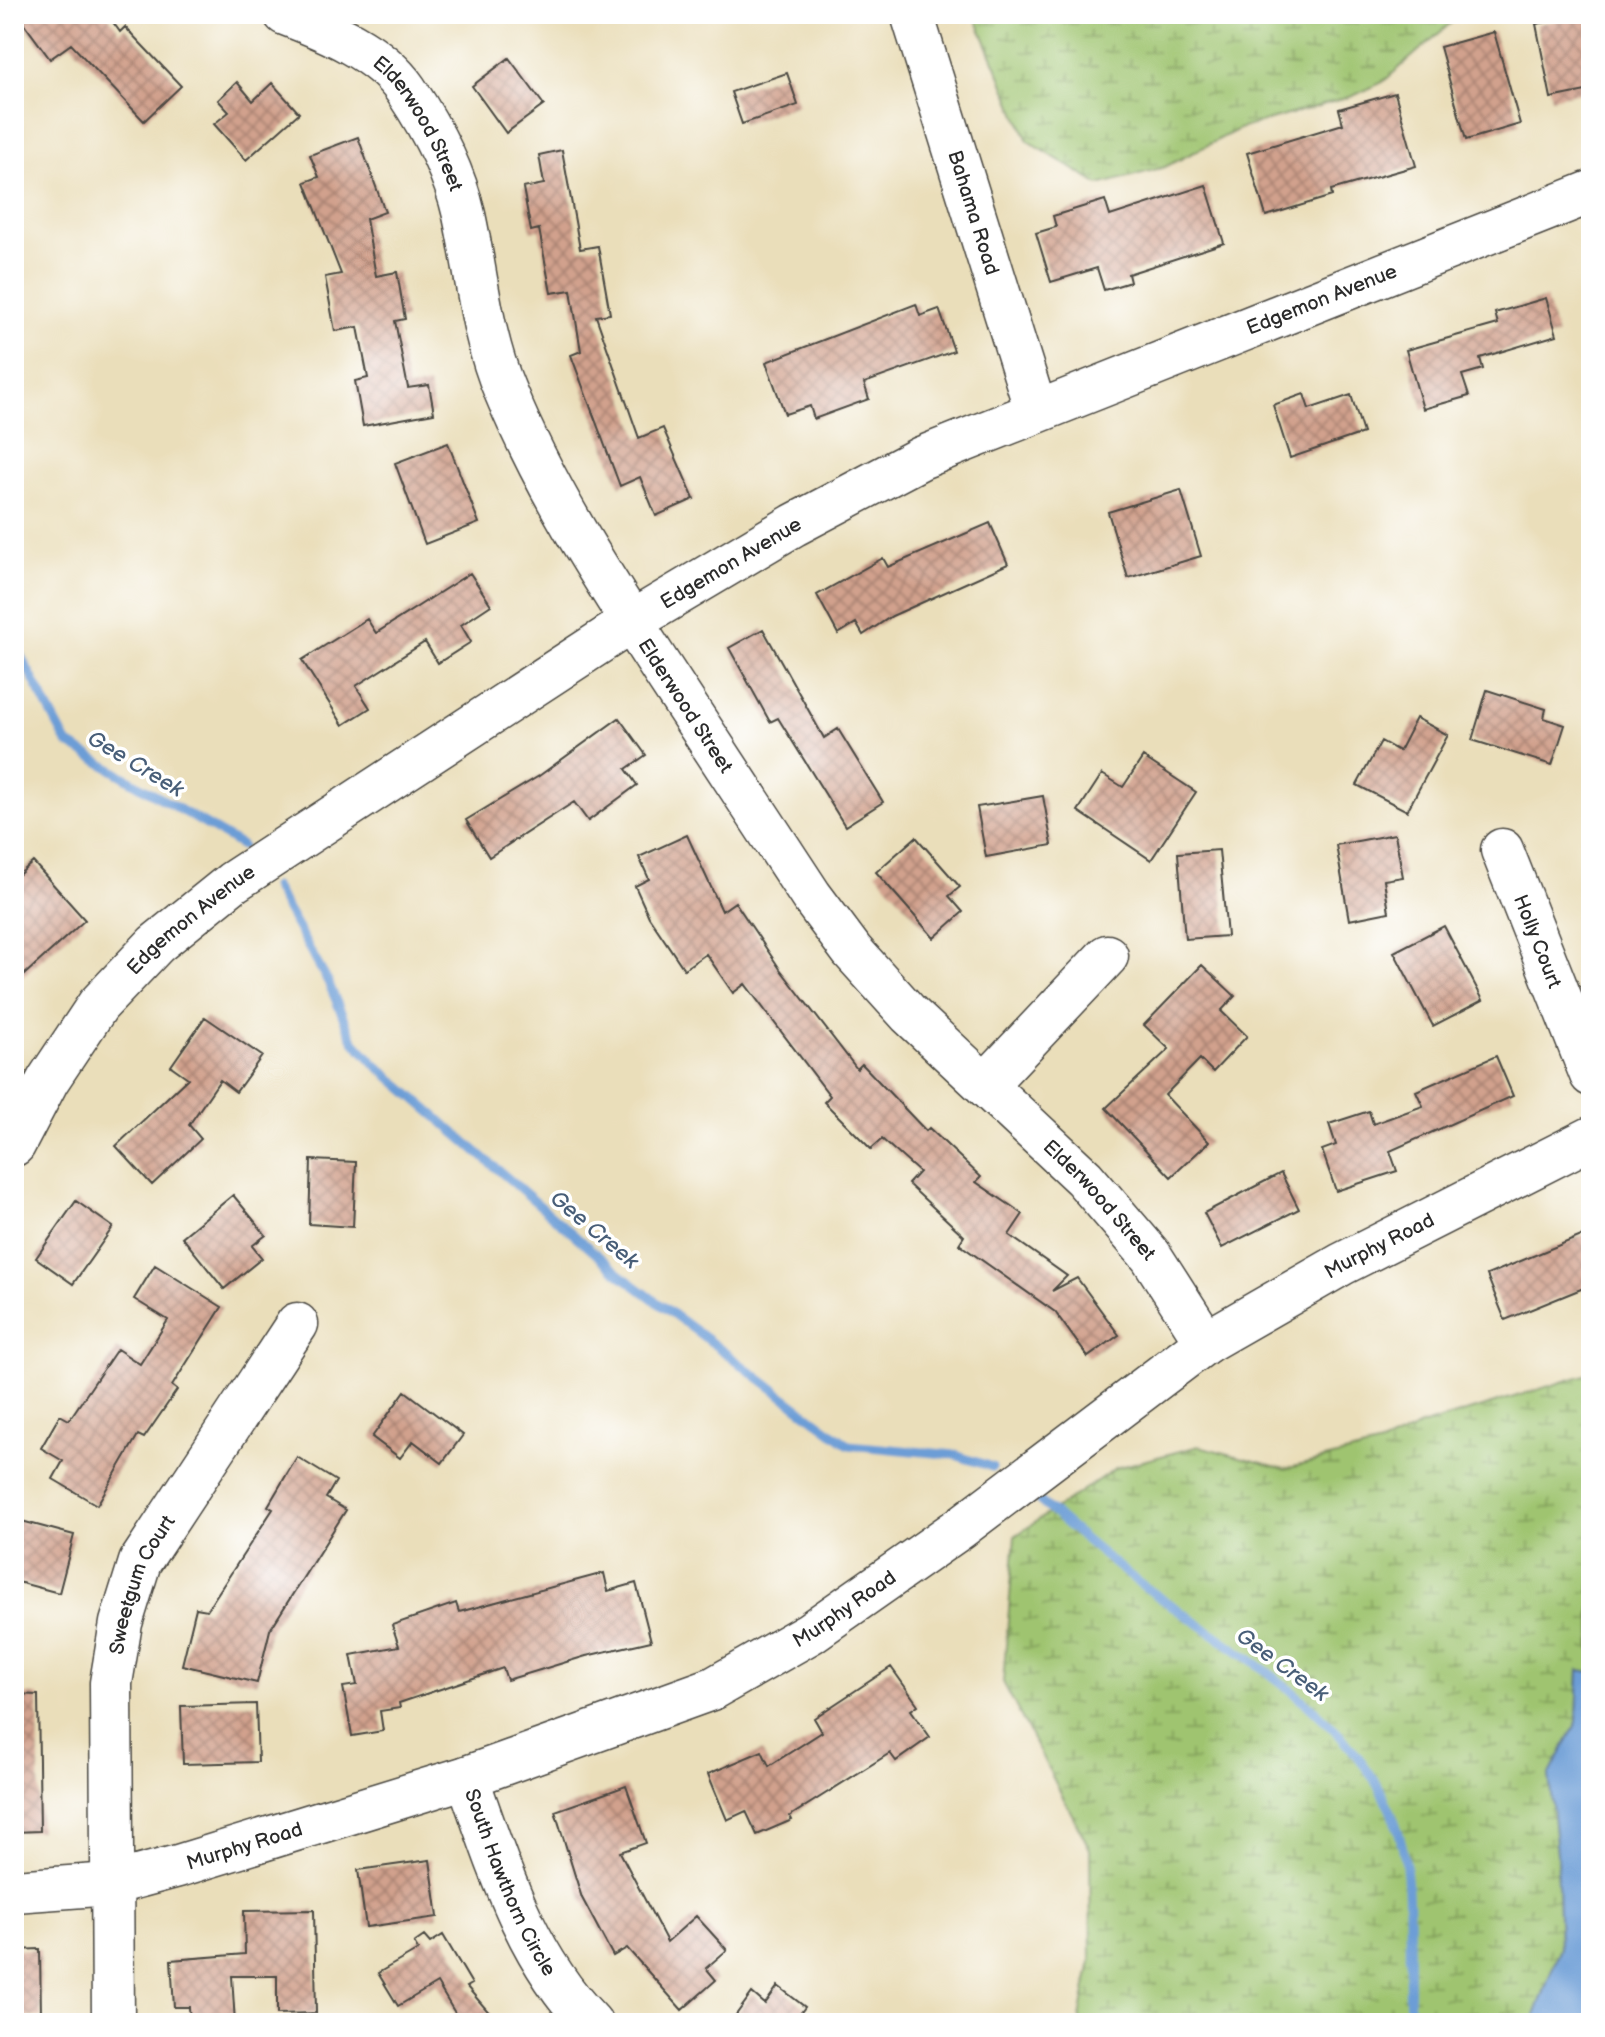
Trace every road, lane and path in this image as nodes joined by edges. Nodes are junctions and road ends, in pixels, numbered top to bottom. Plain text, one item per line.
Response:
1 (285, 14) edge
2 (912, 14) edge
3 (1591, 192) edge
4 (1036, 411) junction
5 (631, 622) junction
6 (1502, 850) dead end
7 (1107, 956) dead end
8 (1591, 1075) edge
9 (985, 1085) junction
10 (1591, 1138) edge
11 (14, 1145) edge
12 (297, 1324) dead end
13 (1206, 1342) junction
14 (467, 1777) junction
15 (111, 1884) junction
16 (14, 1891) edge
17 (113, 2023) edge
18 (591, 2023) edge

1 - 5 street, Elderwood Street
2 - 4 street, Bahama Road
3 - 4 street, Edgemon Avenue
4 - 5 street, Edgemon Avenue
5 - 9 street, Elderwood Street
5 - 11 street, Edgemon Avenue
6 - 8 street, Holly Court
7 - 9 street
9 - 13 street, Elderwood Street
10 - 13 street, Murphy Road
12 - 15 street, Sweetgum Court
13 - 14 street, Murphy Road
14 - 15 street, Murphy Road
14 - 18 street, South Hawthorn Circle
15 - 16 street, Murphy Road
15 - 17 street, Sweetgum Court

